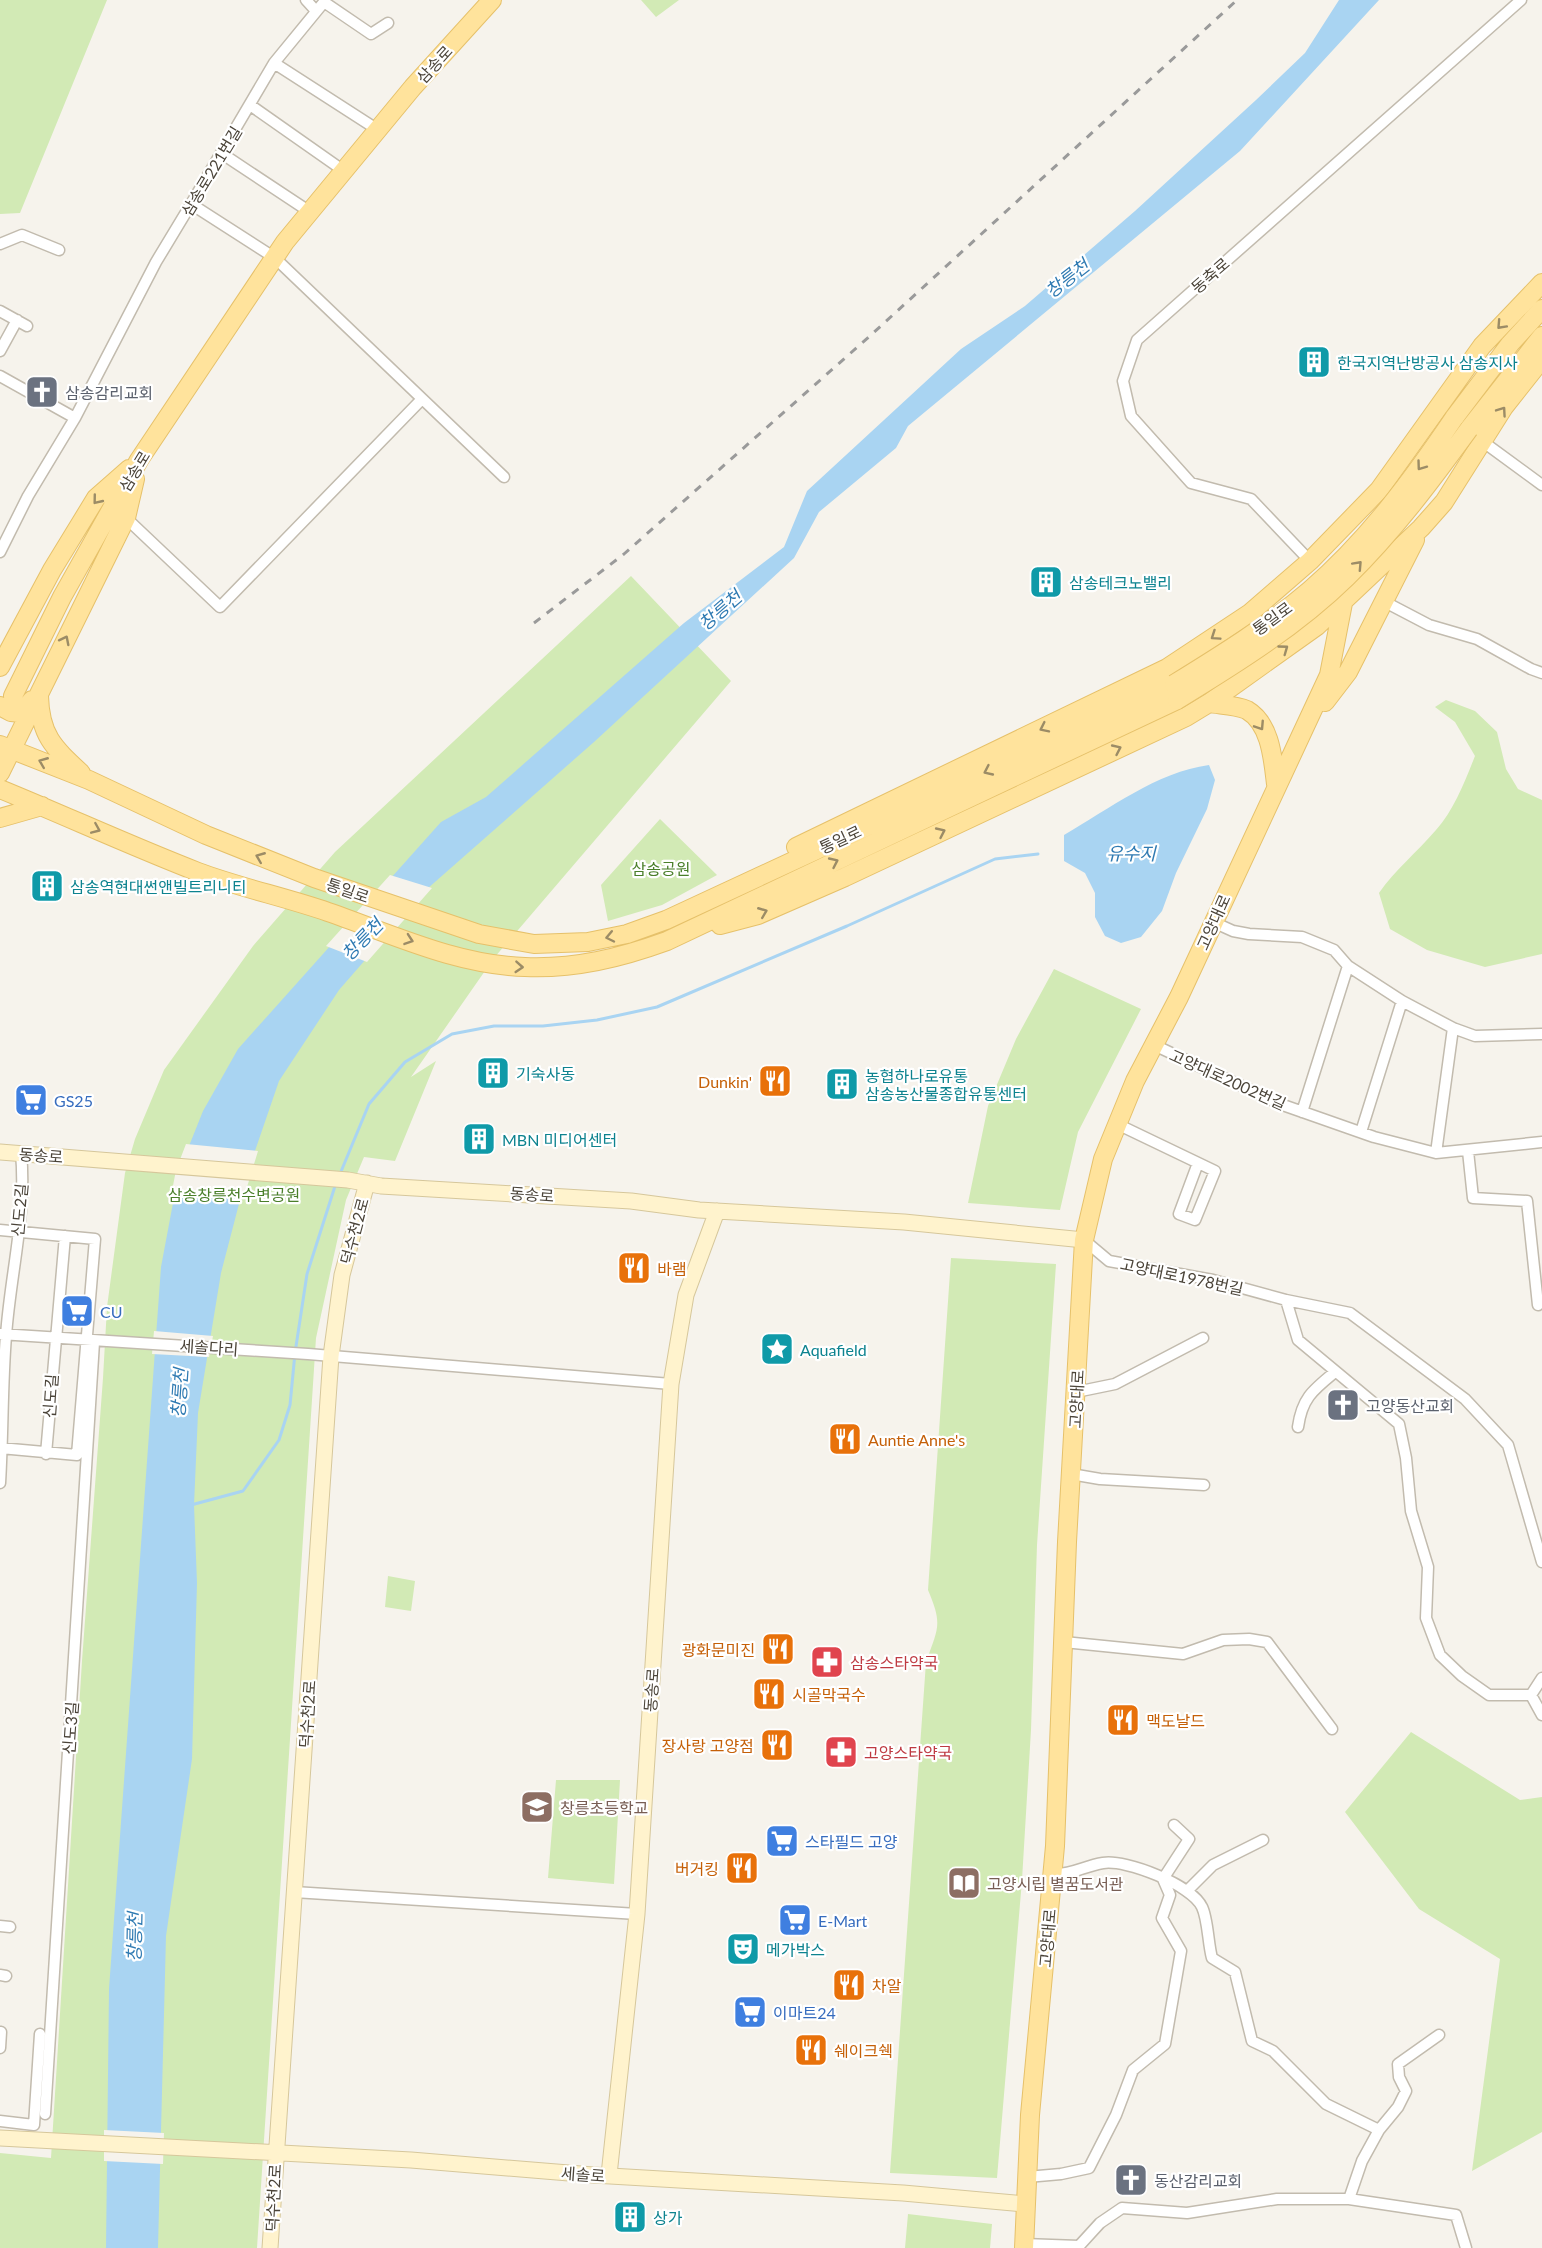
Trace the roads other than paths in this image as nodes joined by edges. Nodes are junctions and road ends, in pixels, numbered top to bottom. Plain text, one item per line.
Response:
1 (306, 0) edge
2 (492, 0) edge
3 (1521, 0) edge
4 (316, 11) junction
5 (388, 23) dead end
6 (274, 63) junction
7 (250, 105) junction
8 (378, 130) junction
9 (221, 153) junction
10 (344, 171) junction
11 (191, 204) junction
12 (310, 212) junction
13 (0, 244) edge
14 (59, 250) dead end
15 (275, 258) junction
16 (1542, 283) edge
17 (1542, 309) edge
18 (0, 310) edge
19 (1542, 336) edge
20 (0, 351) edge
21 (1542, 359) edge
22 (0, 376) edge
23 (422, 399) junction
24 (75, 418) junction
25 (1482, 441) junction
26 (139, 460) junction
27 (1396, 467) junction
28 (504, 477) dead end
29 (1542, 485) edge
30 (1448, 497) junction
31 (126, 518) junction
32 (1421, 528) junction
33 (0, 552) edge
34 (1310, 561) junction
35 (1385, 602) junction
36 (1343, 603) junction
37 (3, 658) edge
38 (1542, 673) edge
39 (38, 692) junction
40 (1175, 692) junction
41 (7, 701) edge
42 (1209, 703) junction
43 (1309, 722) junction
44 (6, 747) edge
45 (0, 772) edge
46 (89, 780) junction
47 (1276, 784) junction
48 (0, 789) edge
49 (42, 806) junction
50 (0, 818) edge
51 (666, 920) junction
52 (1213, 922) junction
53 (667, 941) junction
54 (1348, 966) junction
55 (1402, 1001) junction
56 (1453, 1028) junction
57 (1542, 1034) edge
58 (1154, 1045) junction
59 (1302, 1112) junction
60 (1117, 1124) junction
61 (1361, 1132) junction
62 (1542, 1142) edge
63 (1468, 1151) junction
64 (0, 1152) edge
65 (21, 1153) junction
66 (1436, 1153) junction
67 (1197, 1163) junction
68 (367, 1183) junction
69 (717, 1211) junction
70 (0, 1230) edge
71 (18, 1232) junction
72 (64, 1236) junction
73 (1084, 1240) junction
74 (1287, 1300) junction
75 (1538, 1305) dead end
76 (3, 1335) edge
77 (1203, 1338) dead end
78 (54, 1339) junction
79 (90, 1342) junction
80 (331, 1356) junction
81 (1335, 1372) junction
82 (671, 1384) junction
83 (1076, 1392) junction
84 (1298, 1427) dead end
85 (1, 1448) edge
86 (46, 1454) junction
87 (1071, 1474) junction
88 (0, 1483) edge
89 (1204, 1485) dead end
90 (1542, 1562) edge
91 (1064, 1642) junction
92 (1542, 1678) edge
93 (1531, 1695) junction
94 (1542, 1715) edge
95 (1332, 1730) dead end
96 (1174, 1825) dead end
97 (1263, 1840) dead end
98 (1053, 1874) junction
99 (1163, 1879) junction
100 (1188, 1890) junction
101 (294, 1892) junction
102 (637, 1914) junction
103 (1, 2032) edge
104 (40, 2034) dead end
105 (1439, 2035) dead end
106 (0, 2048) edge
107 (45, 2114) dead end
108 (0, 2121) edge
109 (1379, 2130) junction
110 (0, 2138) edge
111 (275, 2152) junction
112 (609, 2175) junction
113 (1027, 2177) junction
114 (1349, 2199) junction
115 (1025, 2204) junction
116 (1024, 2246) edge
117 (270, 2248) edge
118 (1466, 2248) edge

1 - 4 street
2 - 8 main road, 삼송로
3 - 34 street, 동축로
4 - 5 street
4 - 6 street, 삼송로221번길
6 - 7 street, 삼송로221번길
6 - 8 street
7 - 9 street, 삼송로221번길
7 - 10 street
8 - 10 main road, 삼송로
9 - 11 street, 삼송로221번길
9 - 12 street
10 - 12 main road, 삼송로
11 - 15 street
11 - 24 street, 삼송로221번길
12 - 15 main road, 삼송로
13 - 14 street
15 - 23 street
15 - 26 main road, 삼송로
16 -> 27 main road
17 -> 40 main road, 통일로, bridge
18 - 20 street
40 -> 19 main road, 통일로, bridge
25 -> 21 main road
22 - 24 street
23 - 28 street
23 - 31 street
24 - 33 street, 삼송로221번길
25 - 29 street
25 - 30 main road
26 - 31 main road
26 -> 37 main road
26 - 41 main road, 삼송로
27 - 30 main road
27 - 34 main road
30 - 32 main road
39 -> 31 main road
32 - 35 main road
32 - 36 main road
34 - 36 main road
34 -> 51 main road
35 - 38 street
35 - 43 main road
42 -> 36 main road
36 - 43 main road, 고양대로
39 - 41 main road
39 - 44 main road
39 - 46 main road
40 -> 51 main road, 통일로
53 -> 40 main road, 통일로
42 -> 47 main road
53 -> 42 main road
43 - 47 main road, 고양대로
44 - 45 main road
46 -> 44 main road, 통일로
51 -> 46 main road, 통일로
47 - 52 main road, 고양대로
48 - 49 main road, 통일로
49 - 50 main road
49 -> 53 main road, 통일로
52 - 54 street
52 - 58 main road, 고양대로
54 - 55 street
54 - 59 street, 고양대로2002번길
55 - 56 street
55 - 61 street
56 - 57 street
56 - 66 street
58 - 59 street, 고양대로2002번길
58 - 60 main road, 고양대로
59 - 61 street, 고양대로2002번길
60 - 67 street
60 - 73 main road, 고양대로
61 - 66 street, 고양대로2002번길
62 - 63 street, 고양대로2002번길
63 - 66 street, 고양대로2002번길
63 - 75 street
64 - 65 street, 동송로
65 - 68 street, 동송로
65 - 71 street, 신도2길
67 - 67 street
68 - 69 street, 동송로
68 - 80 street, 덕수천2로
69 - 73 street, 동송로
69 - 82 street, 동송로
70 - 71 street
71 - 72 street
71 - 76 street, 신도2길
72 - 78 street, 신도길
72 - 79 street, 신도3길
73 - 74 street, 고양대로1978번길
73 - 83 main road, 고양대로
74 - 81 street
74 - 90 street, 고양대로1978번길
76 - 78 street
76 - 85 street, 신도2길
77 - 83 street
78 - 79 street
78 - 86 street, 신도길
79 - 80 street, 세솔다리
79 - 86 street, 신도3길
79 - 107 street, 신도3길
80 - 82 street, 세솔다리
80 - 101 street, 덕수천2로
81 - 84 street
81 - 93 street
82 - 102 street, 동송로
83 - 87 main road, 고양대로
85 - 86 street
85 - 88 street, 신도2길
87 - 89 street
87 - 91 main road, 고양대로
91 - 95 street
91 - 98 main road, 고양대로
92 - 93 street
93 - 94 street
96 - 99 street
97 - 100 street
98 - 99 street
98 - 113 main road, 고양대로
99 - 100 street
99 - 113 street
100 - 109 street
101 - 102 street
101 - 111 street, 덕수천2로
102 - 112 street, 동송로
103 - 106 street
104 - 108 street
105 - 109 street
109 - 114 street
110 - 111 street, 세솔로
111 - 112 street, 세솔로
111 - 117 street, 덕수천2로
112 - 115 street, 세솔로
113 - 115 main road, 고양대로
114 - 116 street
114 - 118 street
115 - 116 main road, 고양대로

